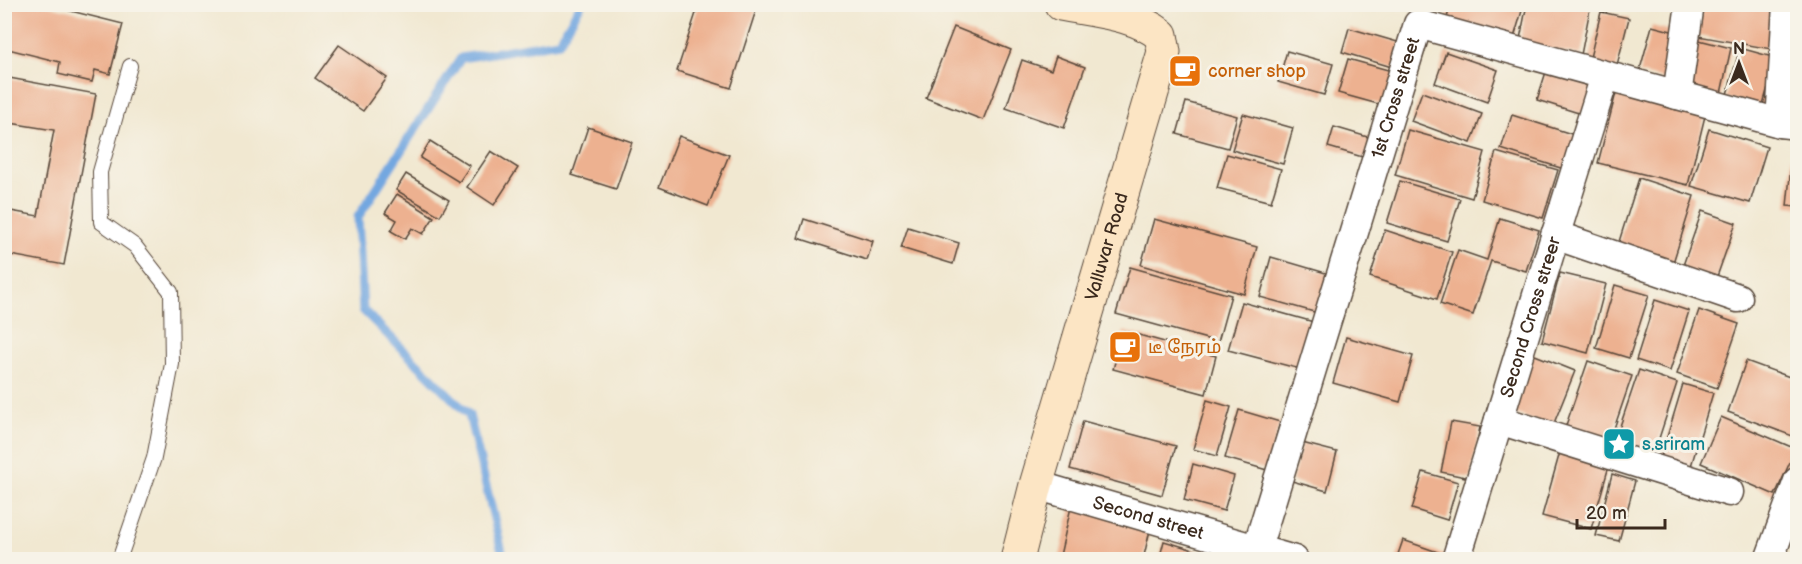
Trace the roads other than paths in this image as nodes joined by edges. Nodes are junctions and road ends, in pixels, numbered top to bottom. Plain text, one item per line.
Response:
1 (1061, 4) edge
2 (1690, 4) edge
3 (1787, 4) edge
4 (130, 66) dead end
5 (1605, 76) junction
6 (1677, 95) junction
7 (1789, 124) edge
8 (1555, 235) junction
9 (1738, 298) dead end
10 (1499, 420) junction
11 (1797, 481) edge
12 (1036, 485) junction
13 (1729, 492) dead end
14 (1257, 548) junction
15 (119, 560) edge
16 (1017, 560) edge
17 (1294, 560) edge
18 (1456, 560) edge
19 (1769, 560) edge

1 - 12 main road, Valluvar Road
2 - 6 street
3 - 7 street
4 - 15 lane
5 - 6 street, 1st Cross street
5 - 8 street, Second Cross streer
5 - 14 street, 1st Cross street
6 - 7 street, 1st Cross street
8 - 9 street
8 - 10 street, Second Cross streer
10 - 13 street
10 - 18 street, Second Cross streer
11 - 19 street
12 - 14 street, Second street
12 - 16 main road, Valluvar Road
14 - 17 street, Second street

